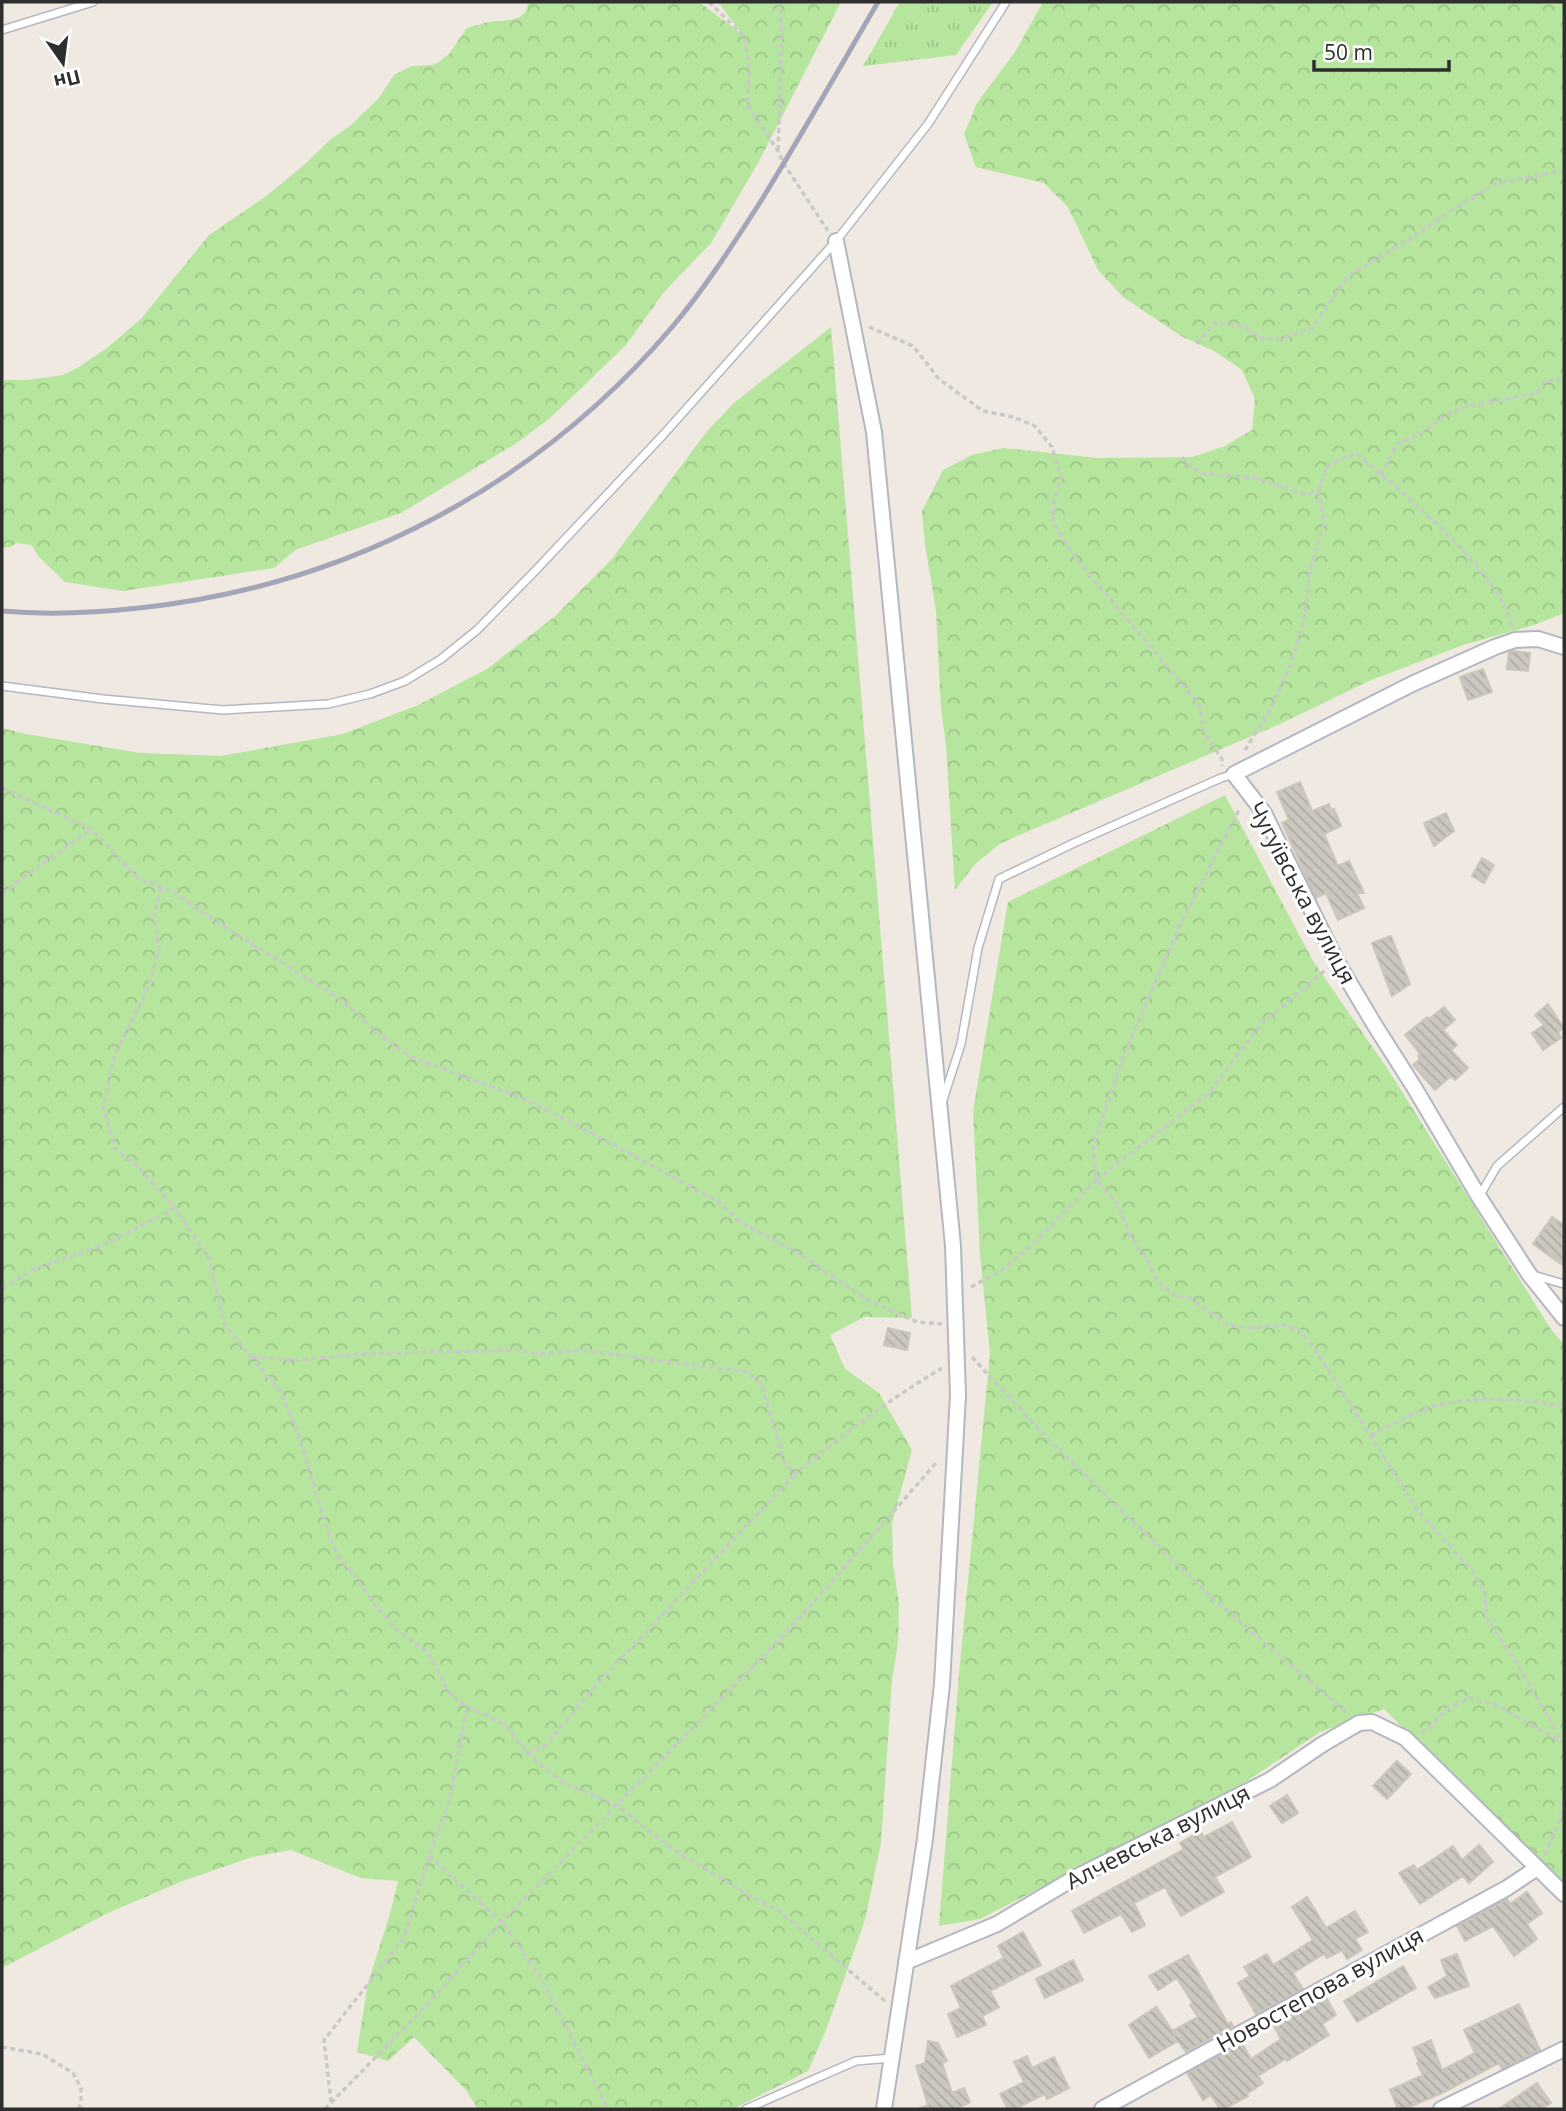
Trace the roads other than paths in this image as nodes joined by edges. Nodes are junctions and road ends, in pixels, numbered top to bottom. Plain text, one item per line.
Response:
1 (93, 2) edge
2 (1006, 2) edge
3 (2, 30) edge
4 (836, 241) junction
5 (1564, 647) edge
6 (2, 686) edge
7 (1228, 776) junction
8 (1564, 1107) edge
9 (941, 1108) junction
10 (1479, 1198) junction
11 (1529, 1274) junction
12 (1564, 1284) edge
13 (1564, 1318) edge
14 (1537, 1868) junction
15 (1564, 1894) edge
16 (906, 1962) junction
17 (1564, 2049) edge
18 (892, 2057) junction
19 (746, 2109) edge
20 (884, 2109) edge
21 (1102, 2109) edge
22 (1441, 2109) edge

1 - 3 lane
2 - 4 lane
4 - 6 lane
4 - 9 street
5 - 7 street
7 - 9 lane
7 - 10 street, Чугуївська вулиця
8 - 10 lane
9 - 16 street
10 - 11 street, Чугуївська вулиця
11 - 12 lane
11 - 13 street, Чугуївська вулиця
14 - 15 street
14 - 16 street, Алчевська вулиця
14 - 21 street, Новостепова вулиця
16 - 18 street
17 - 22 street
18 - 19 lane
18 - 20 street

